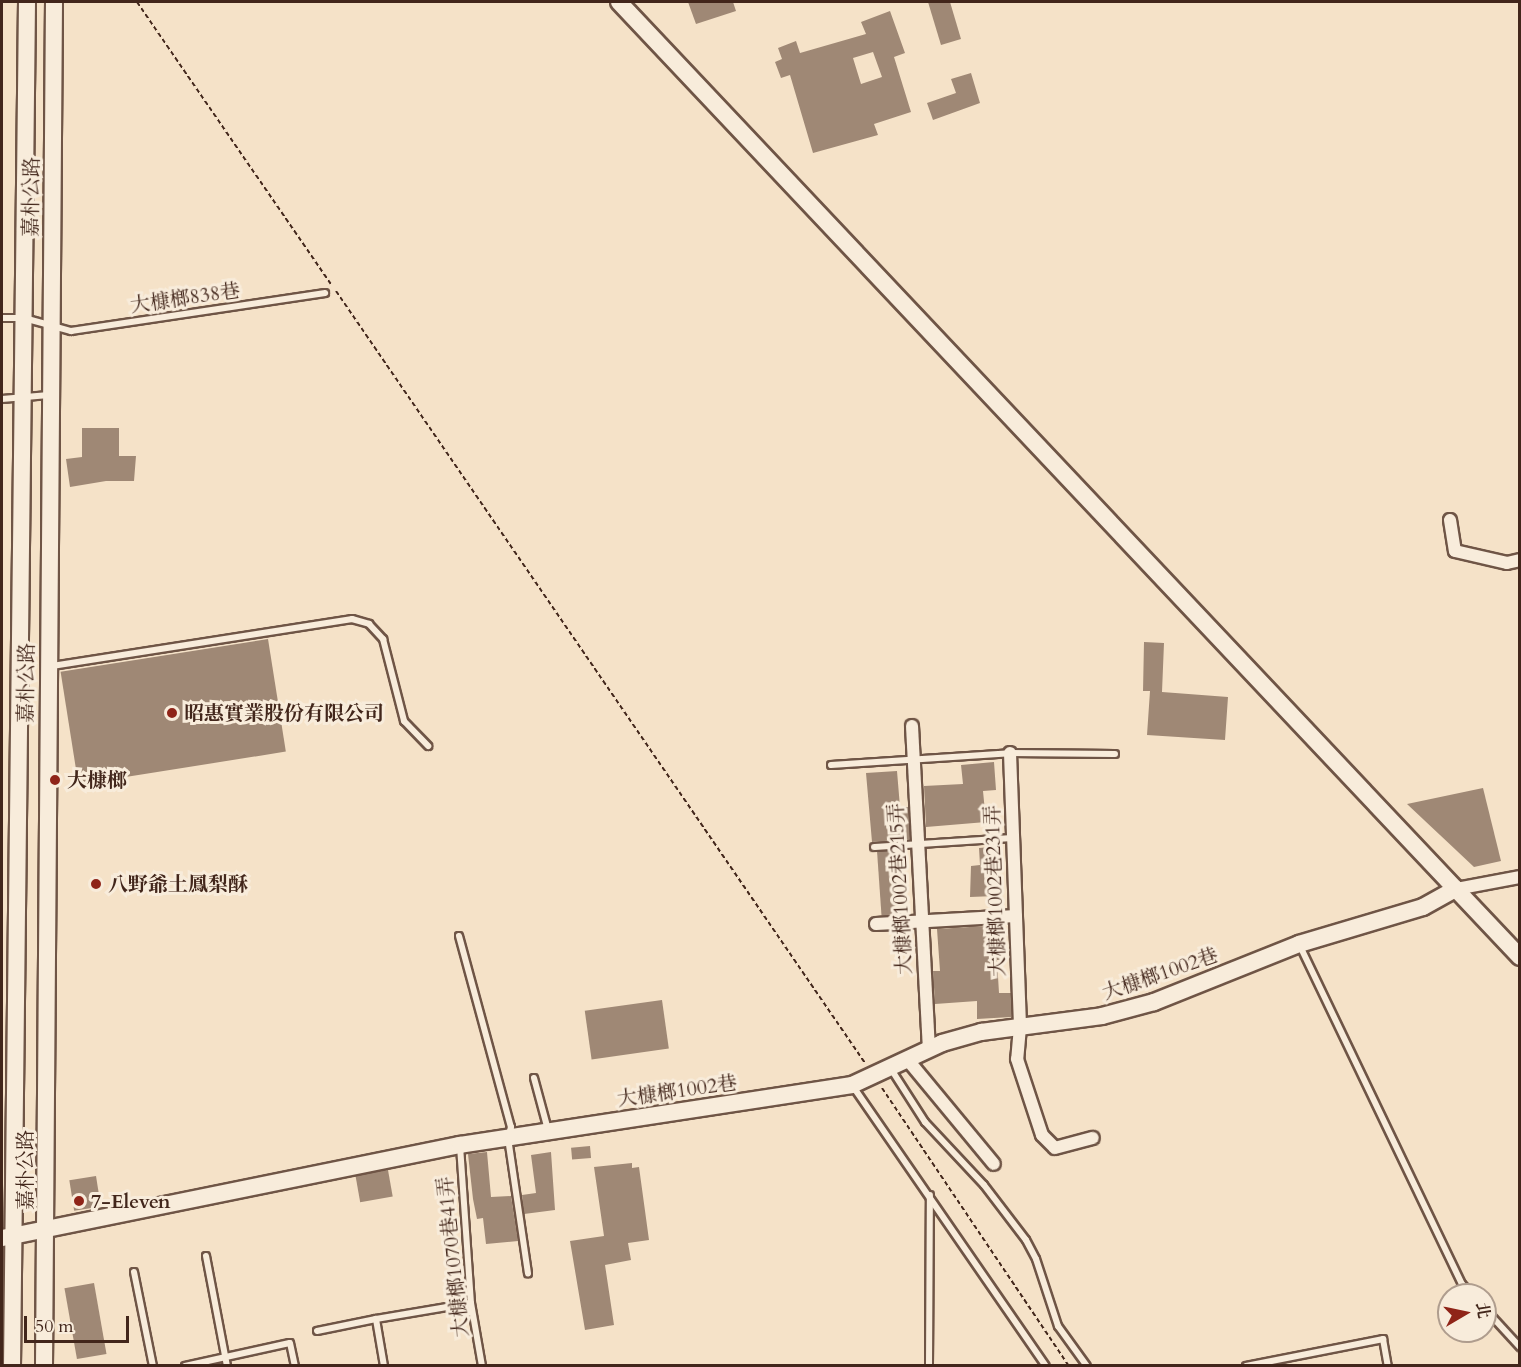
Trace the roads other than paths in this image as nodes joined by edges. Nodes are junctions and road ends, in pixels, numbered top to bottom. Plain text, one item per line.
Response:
1 (27, 2) edge
2 (54, 2) edge
3 (619, 2) edge
4 (325, 294) dead end
5 (2, 318) edge
6 (24, 318) junction
7 (50, 326) junction
8 (50, 395) junction
9 (2, 399) edge
10 (24, 399) junction
11 (1450, 520) dead end
12 (1520, 560) edge
13 (47, 667) junction
14 (912, 726) dead end
15 (428, 746) dead end
16 (1010, 753) junction
17 (1115, 754) dead end
18 (913, 759) junction
19 (831, 765) dead end
20 (1013, 838) junction
21 (917, 844) junction
22 (874, 847) dead end
23 (1520, 877) edge
24 (1456, 889) junction
25 (1016, 916) junction
26 (922, 922) junction
27 (876, 924) dead end
28 (459, 936) dead end
29 (1299, 944) junction
30 (1520, 957) edge
31 (1020, 1027) junction
32 (929, 1049) junction
33 (906, 1059) junction
34 (889, 1066) junction
35 (534, 1078) dead end
36 (852, 1085) junction
37 (548, 1132) junction
38 (508, 1138) junction
39 (1093, 1138) dead end
40 (460, 1145) junction
41 (994, 1164) dead end
42 (930, 1194) junction
43 (46, 1229) junction
44 (6, 1238) edge
45 (206, 1256) dead end
46 (134, 1272) dead end
47 (528, 1274) dead end
48 (1462, 1283) edge
49 (471, 1303) junction
50 (376, 1319) junction
51 (1497, 1322) edge
52 (317, 1331) dead end
53 (1520, 1347) edge
54 (225, 1357) junction
55 (12, 1365) edge
56 (44, 1365) edge
57 (153, 1365) edge
58 (185, 1365) edge
59 (227, 1365) edge
60 (295, 1365) edge
61 (384, 1365) edge
62 (482, 1365) edge
63 (929, 1365) edge
64 (1046, 1365) edge
65 (1087, 1365) edge
66 (1246, 1365) edge
67 (1389, 1365) edge

1 - 6 main road, 嘉朴公路
2 - 7 main road, 嘉朴公路
3 - 24 main road
4 - 7 lane, 大槺榔838巷
5 - 6 lane, 大槺榔838巷
6 - 7 lane, 大槺榔838巷
6 - 10 main road, 嘉朴公路
7 - 8 main road, 嘉朴公路
8 - 10 lane
8 - 13 main road, 嘉朴公路
9 - 10 lane
10 - 44 main road, 嘉朴公路
11 - 12 street
13 - 15 lane
13 - 43 main road, 嘉朴公路
14 - 18 street, 大槺榔1002巷215弄
16 - 17 lane
16 - 18 lane
16 - 20 street, 大槺榔1002巷231弄
18 - 19 lane
18 - 21 street, 大槺榔1002巷215弄
20 - 21 lane
20 - 25 street, 大槺榔1002巷231弄
21 - 22 lane
21 - 26 street, 大槺榔1002巷215弄
23 - 24 street
24 - 29 main road, 大槺榔1002巷
24 - 30 main road
25 - 26 street
25 - 31 street, 大槺榔1002巷231弄
26 - 27 street
26 - 32 street, 大槺榔1002巷215弄
28 - 38 lane
29 - 31 main road, 大槺榔1002巷
29 - 48 lane
31 - 32 main road, 大槺榔1002巷
31 - 39 street, 大槺榔1002巷231弄
32 - 33 main road, 大槺榔1002巷
33 - 34 main road, 大槺榔1002巷
33 - 41 street
34 - 36 main road, 大槺榔1002巷
34 - 65 lane
35 - 37 lane
36 - 37 main road, 大槺榔1002巷
36 - 42 lane
37 - 38 main road, 大槺榔1002巷
38 - 40 main road, 大槺榔1002巷
38 - 47 lane
40 - 43 main road, 大槺榔1002巷
40 - 49 lane, 大槺榔1070巷41弄
42 - 63 lane
42 - 64 lane
43 - 44 main road, 大槺榔1002巷
43 - 56 main road, 嘉朴公路
44 - 55 main road, 嘉朴公路
45 - 54 lane
46 - 57 lane
49 - 50 lane
49 - 62 lane, 大槺榔1070巷41弄
50 - 52 lane
50 - 61 lane
51 - 53 lane
54 - 58 lane
54 - 59 lane
54 - 60 lane
66 - 67 lane

